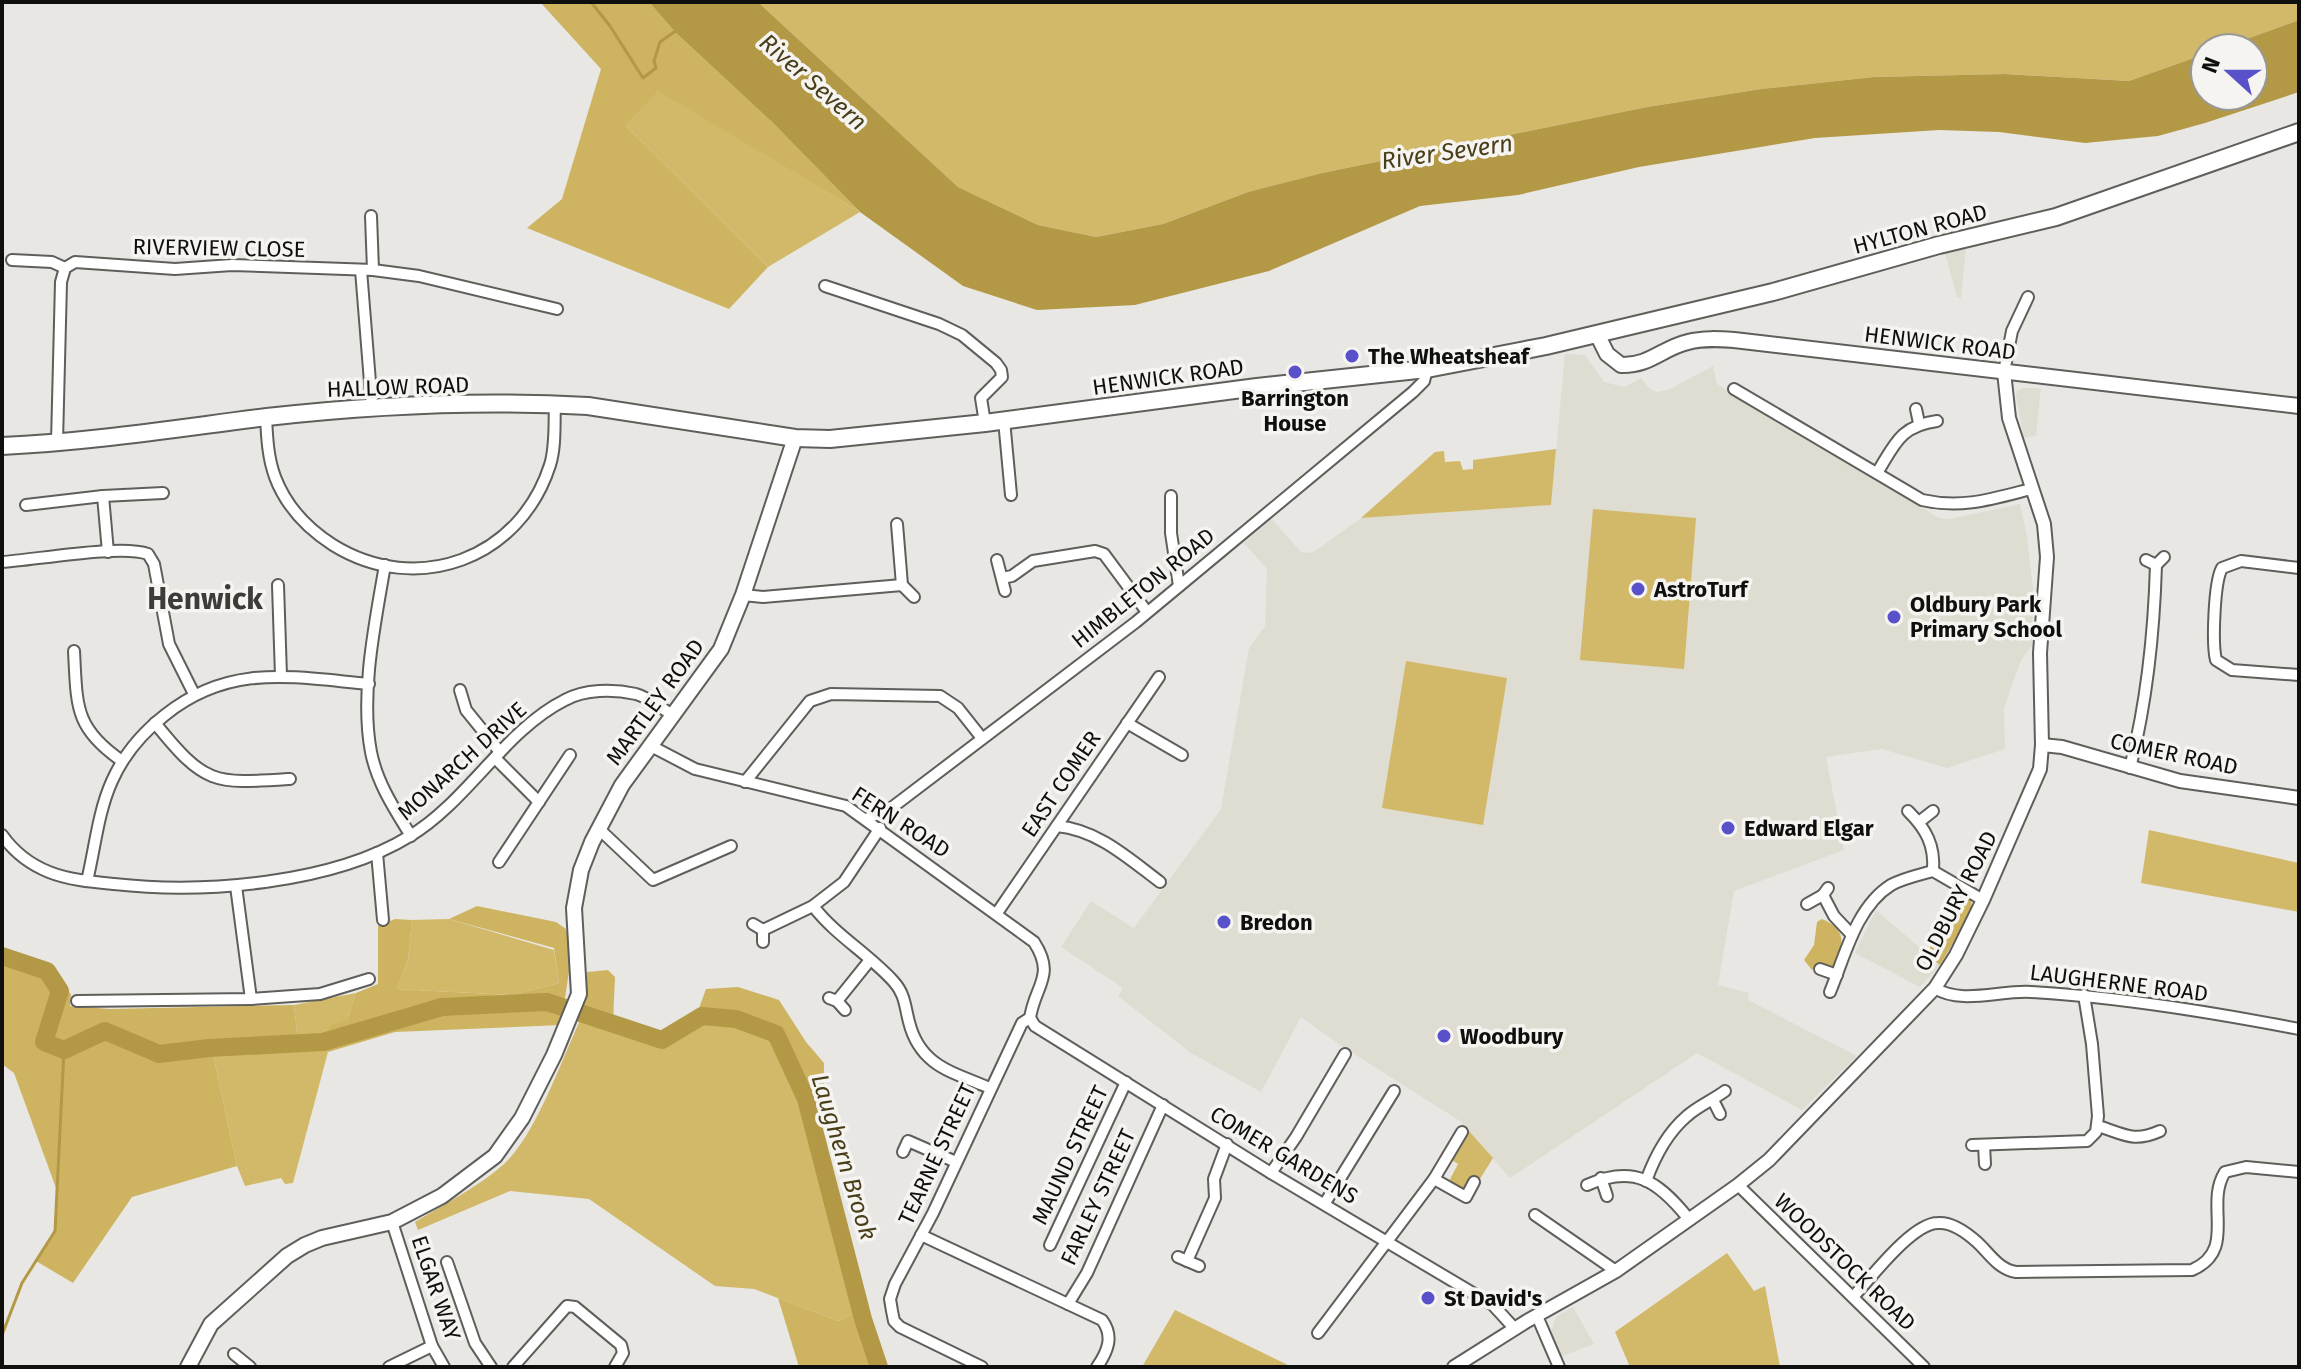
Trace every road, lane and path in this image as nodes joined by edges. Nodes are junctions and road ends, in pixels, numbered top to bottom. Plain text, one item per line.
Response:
1 (2299, 132) edge
2 (371, 216) dead end
3 (12, 260) dead end
4 (65, 268) junction
5 (361, 270) junction
6 (373, 270) junction
7 (825, 286) dead end
8 (2028, 297) dead end
9 (557, 309) dead end
10 (1597, 334) junction
11 (1546, 346) joint
12 (1427, 369) junction
13 (2004, 372) junction
14 (1734, 389) dead end
15 (555, 404) junction
16 (2299, 406) edge
17 (372, 407) junction
18 (1916, 409) dead end
19 (266, 417) junction
20 (1004, 420) junction
21 (1937, 421) dead end
22 (985, 423) junction
23 (1919, 423) junction
24 (795, 438) junction
25 (57, 442) junction
26 (2, 446) edge
27 (1877, 473) junction
28 (2031, 489) junction
29 (163, 493) dead end
30 (1011, 495) dead end
31 (103, 496) junction
32 (1171, 496) dead end
33 (26, 505) dead end
34 (897, 523) dead end
35 (108, 552) junction
36 (997, 560) dead end
37 (2155, 561) dead end
38 (2, 562) edge
39 (385, 565) junction
40 (2299, 568) edge
41 (1002, 578) junction
42 (278, 585) dead end
43 (902, 585) junction
44 (1179, 586) junction
45 (1005, 591) dead end
46 (743, 595) junction
47 (914, 597) dead end
48 (1147, 612) junction
49 (74, 651) dead end
50 (2299, 675) edge
51 (281, 676) junction
52 (1159, 677) dead end
53 (369, 684) junction
54 (460, 690) dead end
55 (194, 694) junction
56 (673, 715) junction
57 (155, 723) junction
58 (1127, 723) junction
59 (981, 737) junction
60 (2042, 745) junction
61 (651, 746) junction
62 (497, 755) junction
63 (570, 755) dead end
64 (1182, 755) dead end
65 (122, 761) junction
66 (2130, 768) junction
67 (290, 779) dead end
68 (745, 782) junction
69 (2299, 798) edge
70 (539, 802) junction
71 (1908, 811) dead end
72 (1933, 811) dead end
73 (866, 819) junction
74 (1919, 822) junction
75 (1057, 826) junction
76 (598, 828) junction
77 (880, 828) junction
78 (2, 835) edge
79 (411, 836) junction
80 (712, 841) dead end
81 (731, 846) dead end
82 (718, 852) junction
83 (377, 853) junction
84 (499, 862) dead end
85 (1933, 871) junction
86 (87, 881) junction
87 (1160, 882) dead end
88 (236, 886) junction
89 (1983, 900) junction
90 (1807, 904) dead end
91 (813, 906) junction
92 (997, 913) junction
93 (383, 920) dead end
94 (759, 932) dead end
95 (1852, 935) junction
96 (870, 960) junction
97 (1820, 969) dead end
98 (1837, 975) junction
99 (369, 979) dead end
100 (1935, 988) junction
101 (1830, 992) dead end
102 (2084, 995) junction
103 (251, 999) junction
104 (77, 1001) dead end
105 (837, 1003) dead end
106 (1030, 1018) junction
107 (2299, 1029) edge
108 (1345, 1054) dead end
109 (1126, 1082) junction
110 (990, 1088) junction
111 (1394, 1091) dead end
112 (1725, 1091) dead end
113 (1713, 1100) junction
114 (1163, 1105) junction
115 (1720, 1114) dead end
116 (2098, 1126) junction
117 (2160, 1131) dead end
118 (1462, 1132) dead end
119 (1227, 1144) junction
120 (1972, 1145) dead end
121 (1984, 1145) junction
122 (903, 1152) dead end
123 (956, 1162) junction
124 (1985, 1164) dead end
125 (2299, 1172) edge
126 (1271, 1173) junction
127 (1601, 1178) junction
128 (1434, 1179) junction
129 (1646, 1181) junction
130 (1474, 1182) dead end
131 (1587, 1185) dead end
132 (1738, 1185) junction
133 (1607, 1196) dead end
134 (1325, 1203) junction
135 (1535, 1215) dead end
136 (1688, 1218) junction
137 (392, 1222) junction
138 (921, 1235) junction
139 (1386, 1242) junction
140 (1050, 1245) dead end
141 (447, 1262) dead end
142 (1199, 1266) dead end
143 (1616, 1271) junction
144 (1853, 1297) junction
145 (1068, 1304) junction
146 (1537, 1316) junction
147 (1515, 1329) junction
148 (1318, 1333) dead end
149 (432, 1346) junction
150 (234, 1354) dead end
151 (188, 1367) edge
152 (250, 1367) edge
153 (389, 1367) edge
154 (444, 1367) edge
155 (491, 1367) edge
156 (513, 1367) edge
157 (615, 1367) edge
158 (982, 1367) edge
159 (1097, 1367) edge
160 (1454, 1367) edge
161 (1559, 1367) edge
162 (1924, 1367) edge

1 - 10 main road, HYLTON ROAD
2 - 6 street
3 - 4 street, RIVERVIEW CLOSE
4 - 5 street, RIVERVIEW CLOSE
4 - 25 street
5 - 6 street, RIVERVIEW CLOSE
5 - 17 street
6 - 9 street, RIVERVIEW CLOSE
7 - 22 street
8 - 13 street
10 - 11 main road, HYLTON ROAD
10 - 13 main road, HENWICK ROAD
11 - 12 main road, HENWICK ROAD
12 - 20 main road, HENWICK ROAD
12 - 44 street, HIMBLETON ROAD
13 - 16 main road, HENWICK ROAD
13 - 28 street, OLDBURY ROAD
14 - 27 street
15 - 17 main road, HALLOW ROAD
15 - 24 main road, HALLOW ROAD
15 - 39 street
17 - 19 main road, HALLOW ROAD
18 - 23 street
19 - 25 main road, HALLOW ROAD
19 - 39 street
20 - 22 main road, HENWICK ROAD
20 - 30 street
21 - 23 street
22 - 24 main road, HENWICK ROAD
23 - 27 street
24 - 46 main road, MARTLEY ROAD
25 - 26 main road, HALLOW ROAD
27 - 28 street
28 - 60 street, OLDBURY ROAD
29 - 31 street
31 - 33 street
31 - 35 street
32 - 44 street
34 - 43 street
35 - 38 street
35 - 55 street
36 - 41 street
37 - 66 street
39 - 53 street
40 - 50 street
41 - 45 street
41 - 48 street
42 - 51 street
43 - 46 street
43 - 47 street
44 - 48 street, HIMBLETON ROAD
46 - 56 main road, MARTLEY ROAD
48 - 59 street, HIMBLETON ROAD
49 - 65 street
51 - 53 street
51 - 55 street
52 - 58 street, EAST COMER
53 - 79 street
54 - 62 street
55 - 57 street
56 - 61 main road, MARTLEY ROAD
56 - 62 street, MONARCH DRIVE
57 - 65 street
57 - 67 street
58 - 64 street
58 - 75 street, EAST COMER
59 - 68 street
59 - 73 street, HIMBLETON ROAD
60 - 66 street, COMER ROAD
60 - 89 street, OLDBURY ROAD
61 - 68 street, FERN ROAD
61 - 76 main road, MARTLEY ROAD
62 - 70 street
62 - 79 street, MONARCH DRIVE
63 - 70 street
65 - 86 street
66 - 69 street, COMER ROAD
68 - 73 street, FERN ROAD
70 - 84 street
71 - 74 street
72 - 74 street
73 - 77 street, FERN ROAD
74 - 85 street
75 - 87 street
75 - 92 street, EAST COMER
76 - 82 street
76 - 137 main road, MARTLEY ROAD
77 - 91 street
77 - 92 street, FERN ROAD
78 - 86 street, MONARCH DRIVE
79 - 83 street, MONARCH DRIVE
80 - 82 street
81 - 82 street
83 - 88 street, MONARCH DRIVE
83 - 93 street
85 - 89 street
85 - 95 street
86 - 88 street, MONARCH DRIVE
88 - 103 street
89 - 100 street, OLDBURY ROAD
90 - 95 street
91 - 94 street
91 - 96 street
92 - 106 street, FERN ROAD
95 - 98 street
96 - 105 street
96 - 110 street
97 - 98 street
98 - 101 street
99 - 103 street
100 - 102 street, LAUGHERNE ROAD
100 - 132 street, OLDBURY ROAD
102 - 107 street, LAUGHERNE ROAD
102 - 116 street
103 - 104 street
106 - 109 street, COMER GARDENS
106 - 110 street, TEARNE STREET
108 - 126 street
109 - 114 street, COMER GARDENS
109 - 140 street, MAUND STREET
110 - 123 street, TEARNE STREET
111 - 134 street
112 - 113 street
113 - 115 street
113 - 129 street
114 - 119 street, COMER GARDENS
114 - 145 street, FARLEY STREET
116 - 117 street
116 - 121 street
118 - 128 street
119 - 126 street, COMER GARDENS
119 - 142 street
120 - 121 street
121 - 124 street
122 - 123 street
123 - 138 street, TEARNE STREET
125 - 144 street
126 - 134 street, COMER GARDENS
127 - 129 street
127 - 131 street
127 - 133 street
128 - 130 street
128 - 139 street
129 - 136 street
132 - 136 street, OLDBURY ROAD
132 - 144 street, WOODSTOCK ROAD
134 - 139 street, COMER GARDENS
135 - 143 street
136 - 143 street, OLDBURY ROAD
137 - 149 street, ELGAR WAY
137 - 151 main road
138 - 145 street
138 - 158 street, TEARNE STREET
139 - 147 street, COMER GARDENS
139 - 148 street
141 - 155 street
143 - 146 street, OLDBURY ROAD
144 - 162 street, WOODSTOCK ROAD
145 - 159 street
146 - 147 street, OLDBURY ROAD
146 - 161 street
147 - 160 street, OLDBURY ROAD
149 - 153 street
149 - 154 street, ELGAR WAY
150 - 152 street
156 - 157 street

